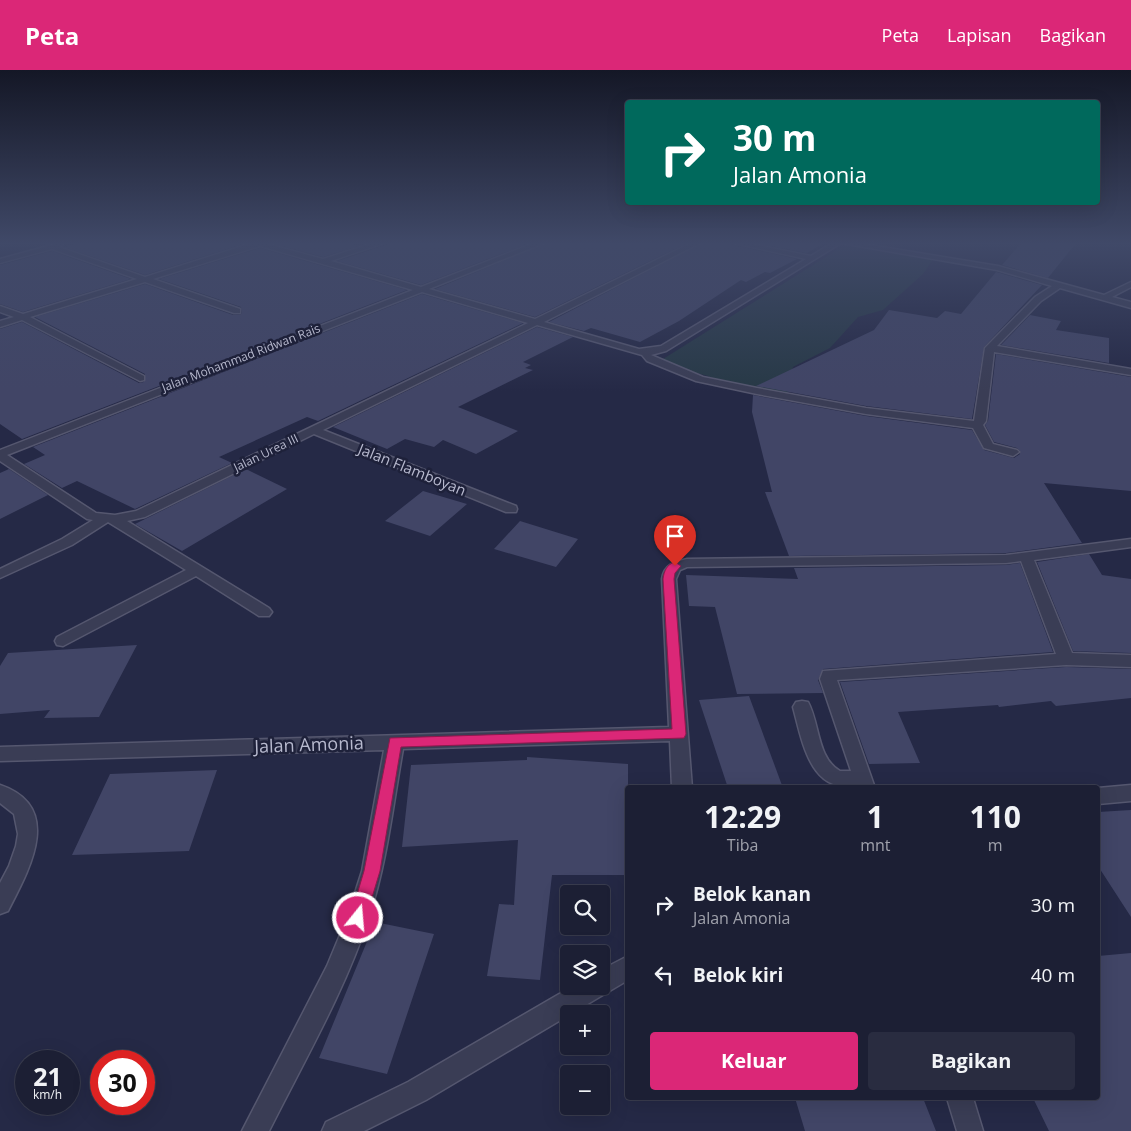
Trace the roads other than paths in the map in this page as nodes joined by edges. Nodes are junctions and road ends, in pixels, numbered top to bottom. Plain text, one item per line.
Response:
1 (103, 293) edge
2 (182, 293) edge
3 (413, 293) edge
4 (428, 293) edge
5 (596, 293) edge
6 (755, 293) edge
7 (1047, 293) edge
8 (1085, 293) edge
9 (1115, 293) edge
10 (1104, 298) junction
11 (1131, 305) edge
12 (0, 308) edge
13 (237, 311) dead end
14 (23, 317) junction
15 (535, 323) junction
16 (0, 324) edge
17 (990, 348) junction
18 (649, 352) junction
19 (1131, 372) edge
20 (140, 378) dead end
21 (977, 425) junction
22 (313, 430) junction
23 (1013, 452) dead end
24 (0, 455) edge
25 (511, 509) dead end
26 (110, 519) junction
27 (1131, 543) edge
28 (1026, 556) junction
29 (196, 570) junction
30 (0, 574) edge
31 (264, 612) dead end
32 (63, 641) dead end
33 (1066, 659) junction
34 (1131, 661) edge
35 (802, 707) dead end
36 (679, 734) junction
37 (395, 742) junction
38 (0, 754) edge
39 (864, 782) edge
40 (682, 785) edge
41 (1131, 793) edge
42 (0, 794) edge
43 (1100, 796) edge
44 (0, 904) edge
45 (625, 969) edge
46 (610, 978) edge
47 (581, 995) edge
48 (961, 1100) edge
49 (255, 1131) edge
50 (335, 1131) edge
51 (970, 1131) edge

1 - 14 street
2 - 13 street
3 - 24 street, Jalan Mohammad Ridwan Rais
4 - 15 street
5 - 15 street, Jalan Urea III
6 - 18 street
7 - 17 street
8 - 10 street
9 - 10 street
10 - 11 street
12 - 14 street
14 - 16 street
14 - 20 street
15 - 18 street
15 - 22 street, Jalan Urea III
17 - 19 street
17 - 21 street
18 - 21 street
21 - 23 street
22 - 25 street, Jalan Flamboyan
22 - 26 street, Jalan Urea III
24 - 26 street
26 - 29 street
26 - 30 street
27 - 28 street
28 - 33 street
28 - 36 street
29 - 31 street
29 - 32 street
33 - 34 street
33 - 39 street
35 - 39 street
36 - 37 street, Jalan Amonia
36 - 40 street
37 - 38 street, Jalan Amonia
37 - 49 street
41 - 43 street
42 - 44 street
45 - 46 street
47 - 50 street
48 - 51 street

